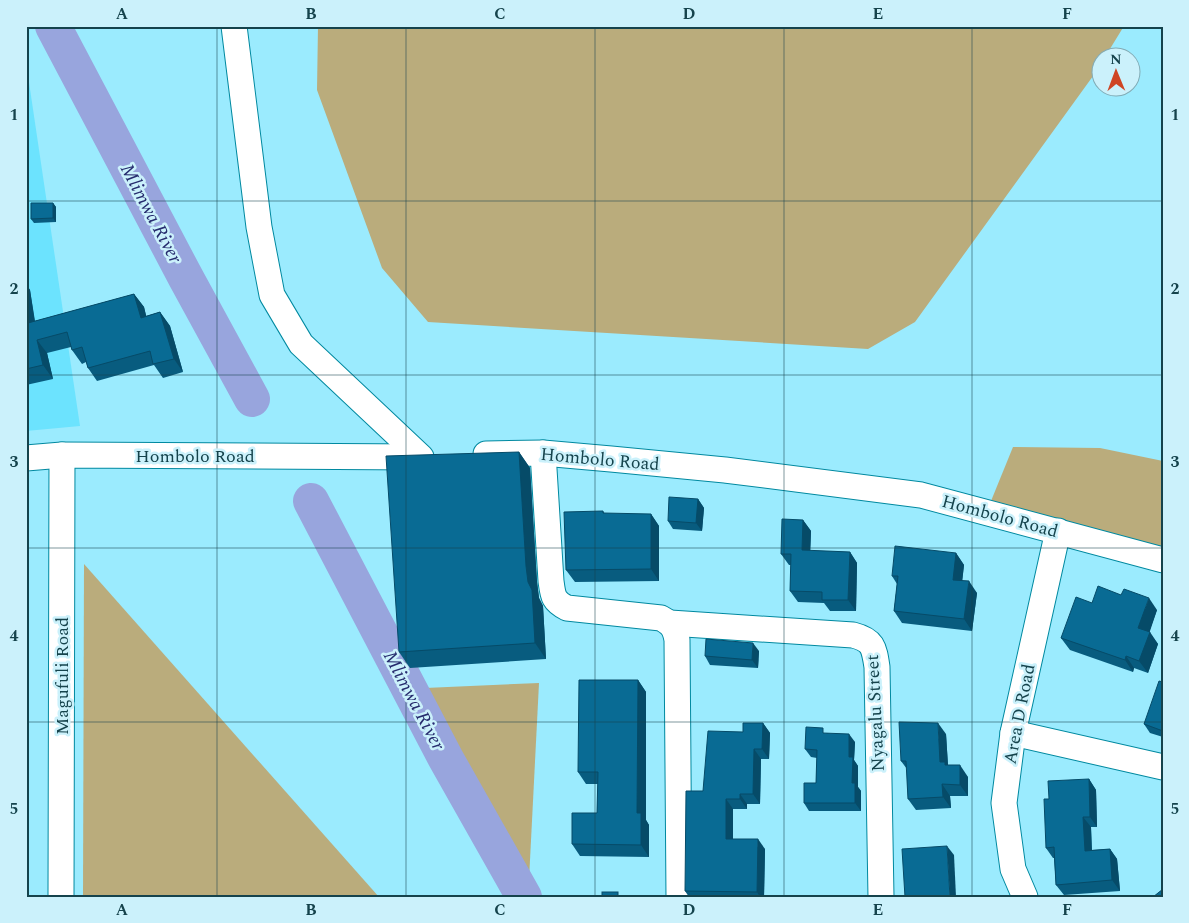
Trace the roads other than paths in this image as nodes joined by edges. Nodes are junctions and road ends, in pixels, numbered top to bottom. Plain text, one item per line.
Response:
1 (234, 26) edge
2 (543, 452) junction
3 (62, 455) junction
4 (440, 456) junction
5 (26, 458) edge
6 (1058, 531) junction
7 (1163, 560) edge
8 (670, 623) junction
9 (1013, 733) junction
10 (1163, 767) edge
11 (61, 897) edge
12 (679, 897) edge
13 (881, 897) edge
14 (1026, 897) edge

1 - 4 street
2 - 4 street, Hombolo Road
2 - 6 street, Hombolo Road
2 - 8 street, Nyagalu Street
3 - 4 street, Hombolo Road
3 - 5 street, Hombolo Road
3 - 11 street, Magufuli Road
6 - 7 street, Hombolo Road
6 - 9 street, Area D Road
8 - 12 street
8 - 13 street, Nyagalu Street
9 - 10 street
9 - 14 street, Area D Road

